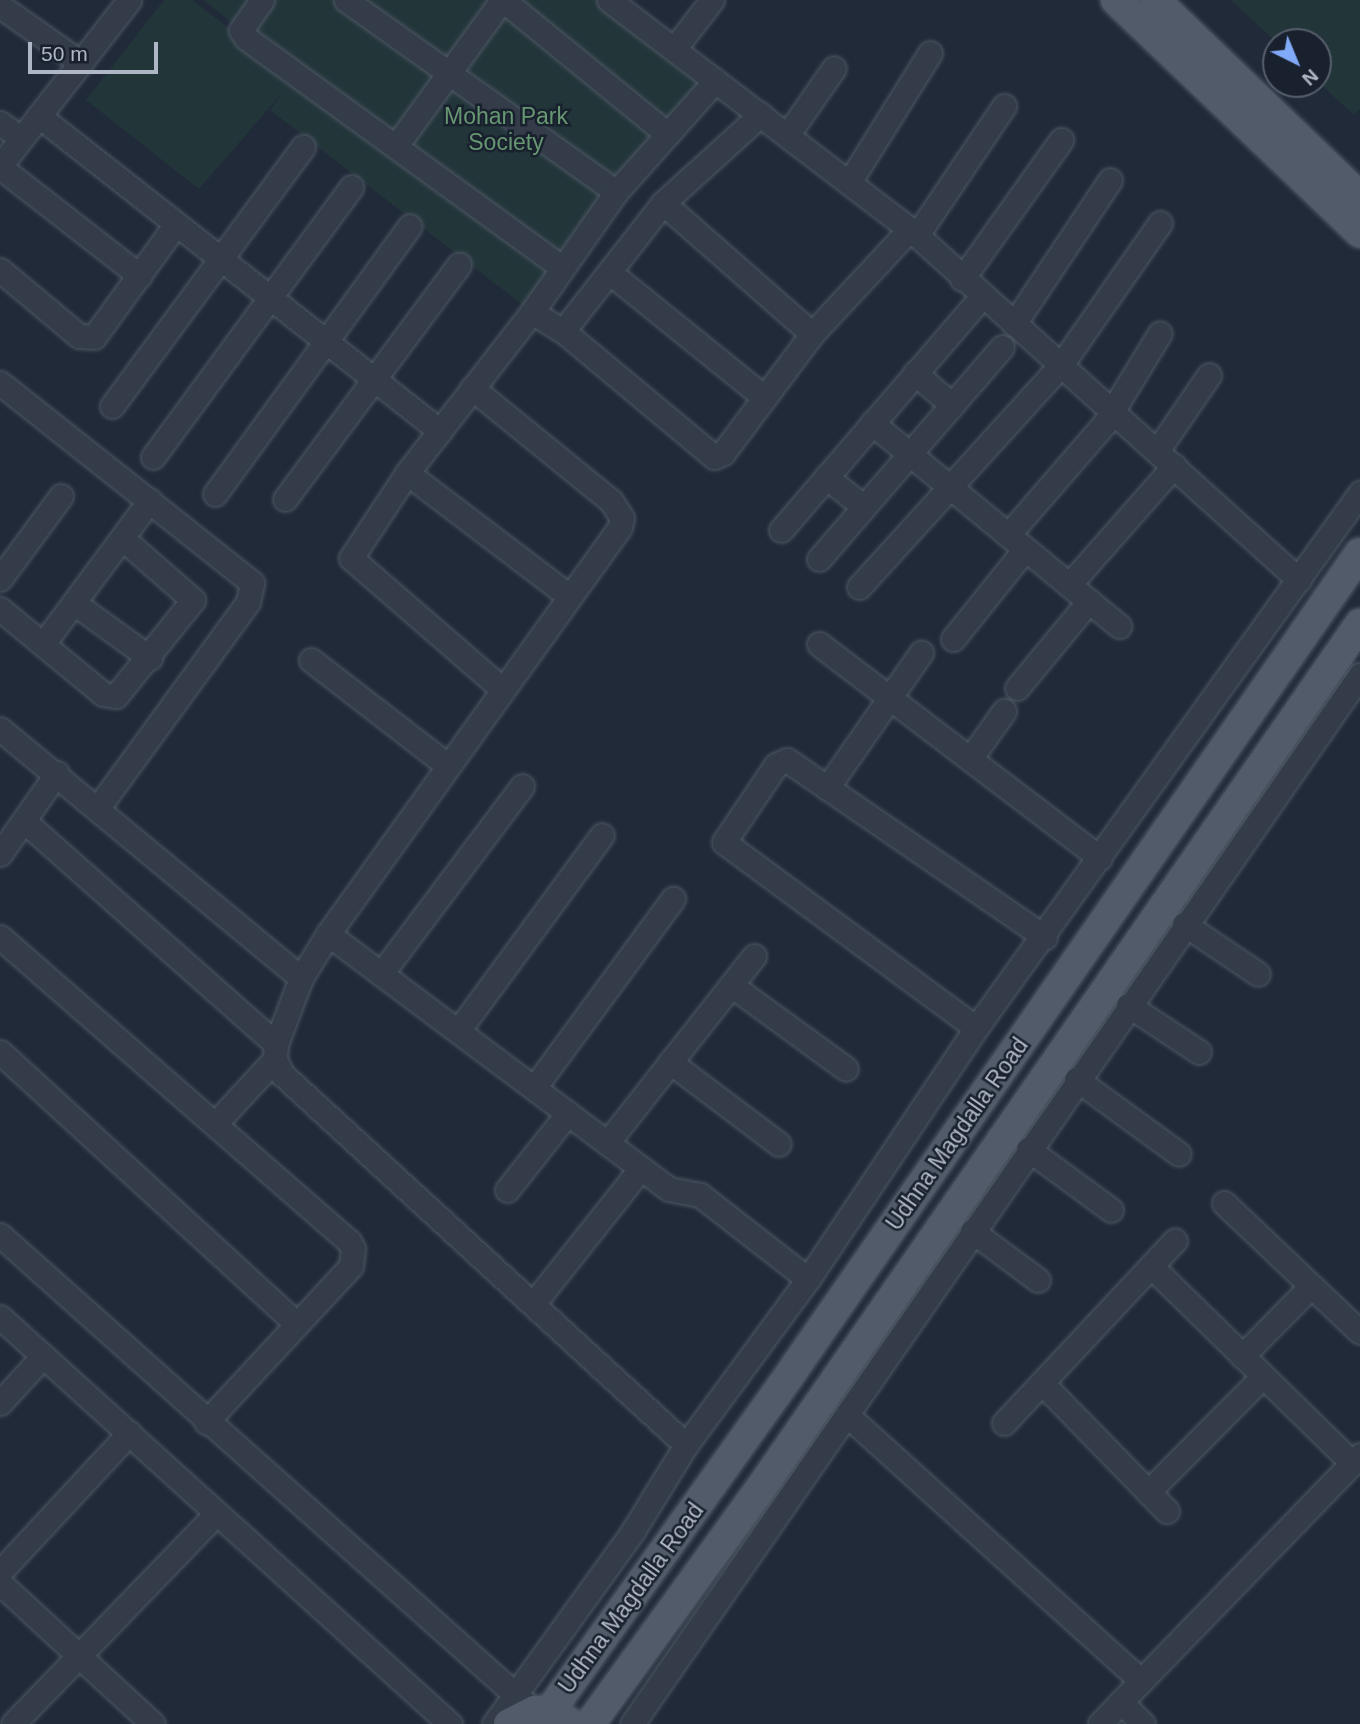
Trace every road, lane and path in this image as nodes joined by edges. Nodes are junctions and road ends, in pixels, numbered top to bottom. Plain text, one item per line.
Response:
1 (129, 0) edge
2 (262, 0) edge
3 (346, 0) edge
4 (502, 0) edge
5 (609, 0) edge
6 (712, 0) edge
7 (1116, 0) edge
8 (1155, 4) edge
9 (0, 6) edge
10 (634, 7) edge
11 (674, 49) junction
12 (930, 53) dead end
13 (81, 63) junction
14 (834, 68) dead end
15 (453, 73) junction
16 (715, 81) junction
17 (1004, 106) dead end
18 (761, 114) junction
19 (39, 116) junction
20 (0, 123) edge
21 (666, 133) junction
22 (788, 134) junction
23 (21, 138) junction
24 (1060, 140) dead end
25 (396, 146) junction
26 (303, 147) dead end
27 (0, 166) edge
28 (1360, 172) edge
29 (1110, 180) dead end
30 (850, 181) junction
31 (351, 187) dead end
32 (616, 192) junction
33 (1360, 197) edge
34 (663, 203) junction
35 (1360, 221) edge
36 (1160, 223) dead end
37 (176, 224) junction
38 (410, 226) dead end
39 (913, 232) junction
40 (1360, 232) edge
41 (220, 259) junction
42 (459, 265) dead end
43 (560, 266) junction
44 (0, 270) edge
45 (609, 272) junction
46 (139, 276) junction
47 (962, 279) junction
48 (982, 296) junction
49 (268, 297) junction
50 (531, 312) junction
51 (1014, 324) junction
52 (563, 331) junction
53 (1160, 333) dead end
54 (812, 334) junction
55 (324, 342) junction
56 (1002, 347) dead end
57 (1061, 365) junction
58 (915, 373) junction
59 (1209, 375) dead end
60 (372, 379) junction
61 (0, 383) edge
62 (472, 388) junction
63 (764, 397) junction
64 (952, 405) junction
65 (112, 406) dead end
66 (1111, 409) junction
67 (872, 423) junction
68 (440, 431) junction
69 (910, 454) junction
70 (153, 457) dead end
71 (1166, 459) junction
72 (407, 473) junction
73 (826, 477) junction
74 (950, 487) junction
75 (1360, 493) edge
76 (215, 494) dead end
77 (61, 496) dead end
78 (285, 499) dead end
79 (150, 500) junction
80 (864, 507) junction
81 (781, 530) dead end
82 (122, 538) junction
83 (1017, 542) junction
84 (1360, 554) edge
85 (819, 559) dead end
86 (0, 579) edge
87 (1299, 580) junction
88 (1069, 585) junction
89 (859, 587) dead end
90 (569, 596) junction
91 (1088, 601) junction
92 (74, 603) junction
93 (0, 610) edge
94 (1360, 624) edge
95 (1119, 626) dead end
96 (953, 639) dead end
97 (43, 644) junction
98 (819, 644) dead end
99 (921, 653) dead end
100 (150, 658) junction
101 (311, 660) dead end
102 (1360, 675) edge
103 (501, 688) junction
104 (1017, 688) dead end
105 (890, 698) junction
106 (1004, 711) dead end
107 (0, 729) edge
108 (970, 759) junction
109 (447, 765) junction
110 (57, 774) junction
111 (522, 786) dead end
112 (827, 788) junction
113 (98, 808) junction
114 (23, 821) junction
115 (602, 835) dead end
116 (0, 853) edge
117 (1100, 858) junction
118 (673, 899) dead end
119 (1184, 924) junction
120 (328, 934) junction
121 (0, 937) edge
122 (1045, 937) junction
123 (754, 956) dead end
124 (381, 974) junction
125 (1258, 974) dead end
126 (301, 978) junction
127 (731, 985) junction
128 (1128, 1006) junction
129 (976, 1028) junction
130 (458, 1031) junction
131 (0, 1052) edge
132 (275, 1052) junction
133 (1199, 1052) dead end
134 (670, 1062) junction
135 (846, 1069) dead end
136 (1076, 1079) junction
137 (534, 1088) junction
138 (568, 1114) junction
139 (215, 1124) junction
140 (607, 1143) junction
141 (779, 1144) dead end
142 (1028, 1149) junction
143 (1179, 1154) dead end
144 (641, 1168) junction
145 (507, 1190) dead end
146 (1223, 1203) dead end
147 (1111, 1210) dead end
148 (972, 1231) junction
149 (0, 1235) edge
150 (1175, 1240) dead end
151 (1151, 1266) junction
152 (808, 1279) junction
153 (1038, 1280) dead end
154 (1311, 1286) junction
155 (534, 1303) junction
156 (0, 1317) edge
157 (296, 1323) junction
158 (1360, 1332) edge
159 (43, 1356) junction
160 (1242, 1356) junction
161 (1263, 1376) junction
162 (1042, 1383) junction
163 (0, 1403) edge
164 (847, 1415) junction
165 (206, 1422) junction
166 (1004, 1423) dead end
167 (129, 1433) junction
168 (686, 1445) junction
169 (1356, 1459) edge
170 (1148, 1492) junction
171 (1167, 1511) dead end
172 (216, 1514) junction
173 (0, 1572) edge
174 (0, 1583) edge
175 (79, 1656) junction
176 (1141, 1681) junction
177 (1121, 1702) junction
178 (536, 1713) edge
179 (13, 1724) edge
180 (153, 1724) edge
181 (450, 1724) edge
182 (494, 1724) edge
183 (590, 1724) edge
184 (632, 1724) edge
185 (1100, 1724) edge
186 (1143, 1724) edge

1 - 13 street
2 - 25 street
3 - 15 street
4 - 15 street
4 - 21 street
5 - 10 street
6 - 11 street
7 - 40 main road
8 - 28 main road
8 - 33 main road
8 - 35 main road
9 - 13 street
10 - 11 street
11 - 16 street
12 - 30 street
13 - 19 street
14 - 22 street
15 - 25 street
15 - 32 street
16 - 18 street
16 - 21 street
17 - 39 street
18 - 22 street
18 - 34 street
19 - 23 street
19 - 37 street
20 - 23 street
21 - 32 street
22 - 30 street
23 - 27 street
24 - 47 street
25 - 43 street
26 - 41 street
27 - 46 street
29 - 51 street
30 - 39 street
31 - 49 street
32 - 43 street
34 - 45 street
34 - 54 street
36 - 57 street
37 - 41 street
37 - 46 street
38 - 55 street
39 - 47 street
39 - 54 street
41 - 49 street
41 - 65 street
42 - 60 street
43 - 50 street
44 - 46 street
45 - 52 street
45 - 63 street
47 - 48 street
48 - 51 street
48 - 58 street
49 - 55 street
49 - 70 street
50 - 52 street
50 - 62 street
51 - 57 street
52 - 63 street
53 - 66 street
54 - 63 street
55 - 60 street
55 - 76 street
56 - 64 street
57 - 66 street
57 - 74 street
58 - 64 street
58 - 67 street
59 - 71 street
60 - 68 street
60 - 78 street
61 - 79 street
62 - 68 street
62 - 90 street
64 - 69 street
66 - 71 street
66 - 83 street
67 - 69 street
67 - 73 street
68 - 72 street
69 - 74 street
69 - 80 street
71 - 87 street
71 - 88 street
72 - 90 street
72 - 103 street
73 - 80 street
73 - 81 street
74 - 83 street
74 - 89 street
75 - 87 street
77 - 86 street
79 - 82 street
79 - 113 street
80 - 85 street
82 - 92 street
82 - 100 street
83 - 88 street
83 - 96 street
84 - 178 main road, Udhna Magdalla Road
87 - 117 street
88 - 91 street
90 - 103 street
91 - 95 street
91 - 104 street
92 - 97 street
92 - 100 street
93 - 97 street
94 - 183 main road, Udhna Magdalla Road
97 - 100 street
98 - 105 street
99 - 105 street
101 - 109 street
102 - 119 street
103 - 109 street
105 - 108 street
105 - 112 street
106 - 108 street
107 - 110 street
108 - 117 street
109 - 120 street
110 - 113 street
110 - 114 street
111 - 124 street
112 - 122 street
112 - 129 street
113 - 126 street
114 - 116 street
114 - 132 street
115 - 130 street
117 - 122 street
118 - 137 street
119 - 125 street
119 - 128 street
120 - 124 street
120 - 126 street
121 - 139 street
122 - 129 street
123 - 127 street
124 - 130 street
126 - 132 street
127 - 134 street
127 - 135 street
128 - 133 street
128 - 136 street
129 - 152 street
130 - 137 street
131 - 157 street
132 - 139 street
132 - 155 street
134 - 140 street
134 - 141 street
136 - 142 street
136 - 143 street
137 - 138 street
138 - 140 street
138 - 145 street
139 - 157 street
140 - 144 street
142 - 147 street
142 - 148 street
144 - 152 street
144 - 155 street
146 - 154 street
148 - 153 street
148 - 164 street
149 - 165 street
150 - 151 street
151 - 160 street
151 - 162 street
152 - 168 street
154 - 158 street
154 - 160 street
155 - 168 street
156 - 159 street
157 - 165 street
159 - 163 street
159 - 167 street
160 - 161 street
161 - 169 street
161 - 170 street
162 - 166 street
162 - 170 street
164 - 176 street
164 - 184 street
165 - 178 street
167 - 172 street
167 - 173 street
168 - 178 street
169 - 176 street
170 - 171 street
172 - 175 street
172 - 181 street
174 - 175 street
175 - 179 street
175 - 180 street
176 - 177 street
177 - 185 street
177 - 186 street
178 - 182 street

